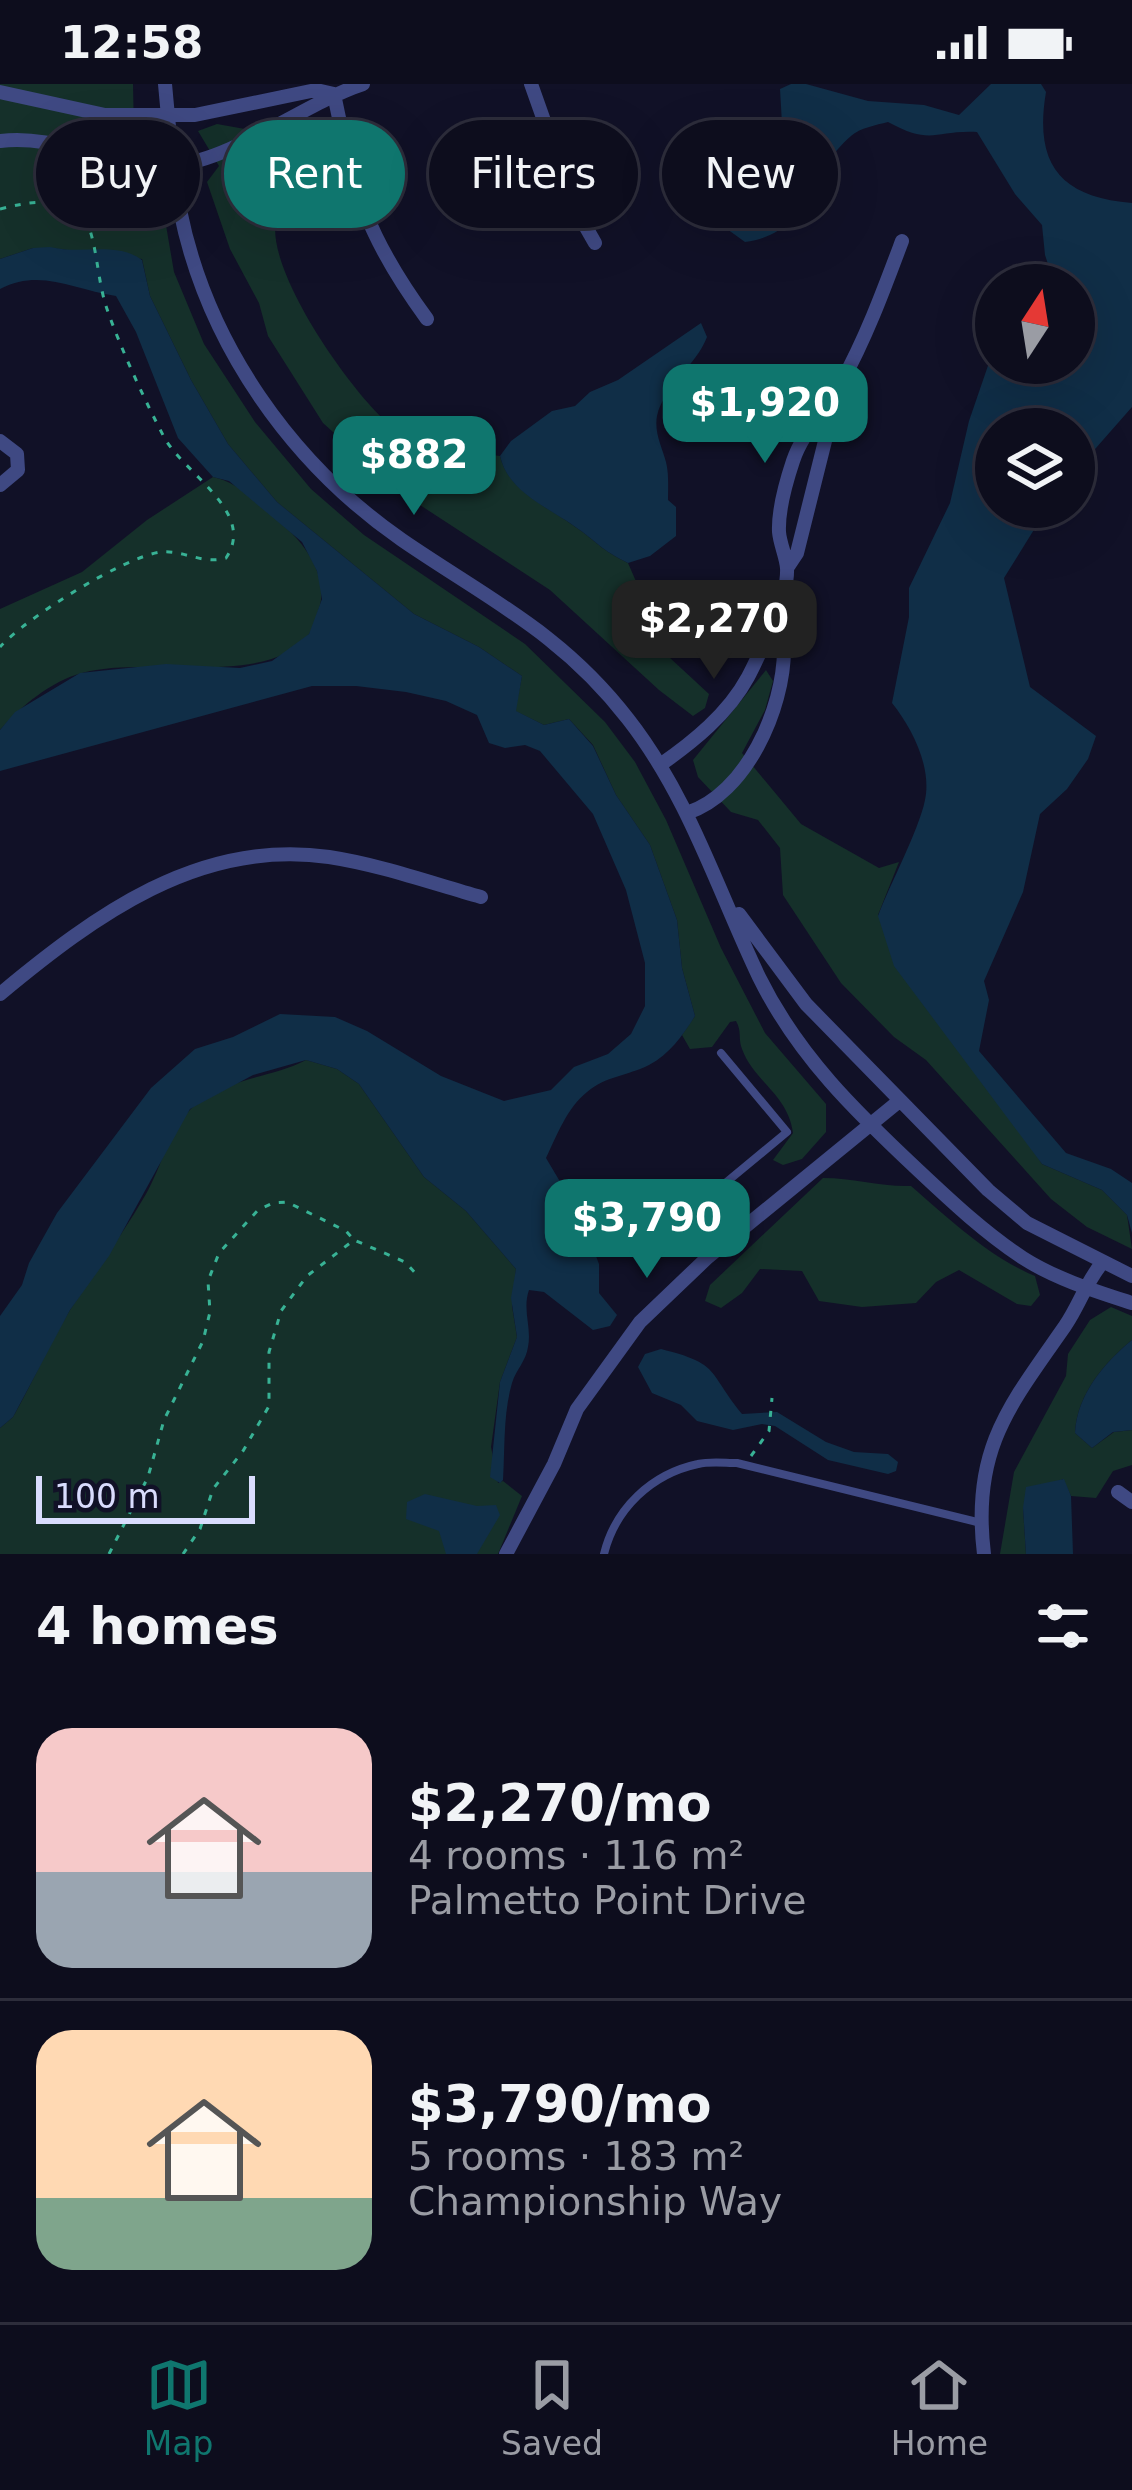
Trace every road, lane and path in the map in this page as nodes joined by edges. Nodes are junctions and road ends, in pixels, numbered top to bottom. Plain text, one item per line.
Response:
1 (165, 84) edge
2 (363, 84) edge
3 (531, 84) edge
4 (0, 92) edge
5 (334, 94) junction
6 (168, 113) junction
7 (169, 120) edge
8 (0, 141) edge
9 (36, 142) edge
10 (200, 157) edge
11 (0, 209) edge
12 (185, 228) edge
13 (902, 241) dead end
14 (596, 243) dead end
15 (427, 319) dead end
16 (838, 388) junction
17 (0, 441) edge
18 (0, 485) edge
19 (787, 568) junction
20 (781, 619) junction
21 (0, 646) edge
22 (660, 765) junction
23 (687, 813) junction
24 (481, 897) dead end
25 (726, 897) junction
26 (0, 994) edge
27 (721, 1053) dead end
28 (898, 1102) junction
29 (869, 1125) junction
30 (710, 1197) junction
31 (739, 1233) junction
32 (354, 1240) junction
33 (721, 1248) junction
34 (1102, 1263) junction
35 (1132, 1276) edge
36 (420, 1278) dead end
37 (1083, 1286) junction
38 (1132, 1303) edge
39 (771, 1401) dead end
40 (751, 1457) dead end
41 (982, 1524) junction
42 (110, 1554) edge
43 (183, 1554) edge
44 (506, 1554) edge
45 (604, 1554) edge
46 (984, 1554) edge

1 - 6 street
2 - 5 street
3 - 14 street
4 - 6 street
5 - 6 street
5 - 10 street
5 - 15 street
6 - 7 street
8 - 9 street
11 - 21 path
12 - 22 street
13 - 16 street
16 - 19 street
16 - 19 street
17 - 18 street
19 - 20 street
20 - 22 street
20 - 23 street
22 - 23 street
23 - 25 street
24 - 26 street
25 - 28 street
25 - 29 street
27 - 30 lane
28 - 29 street
28 - 34 street
29 - 31 street
29 - 37 street
30 - 31 lane
30 - 33 lane
31 - 33 street
32 - 36 path
32 - 42 path
32 - 43 path
33 - 44 street
34 - 35 street
34 - 37 street
37 - 38 street
37 - 41 street
39 - 40 path
41 - 45 lane
41 - 46 street

